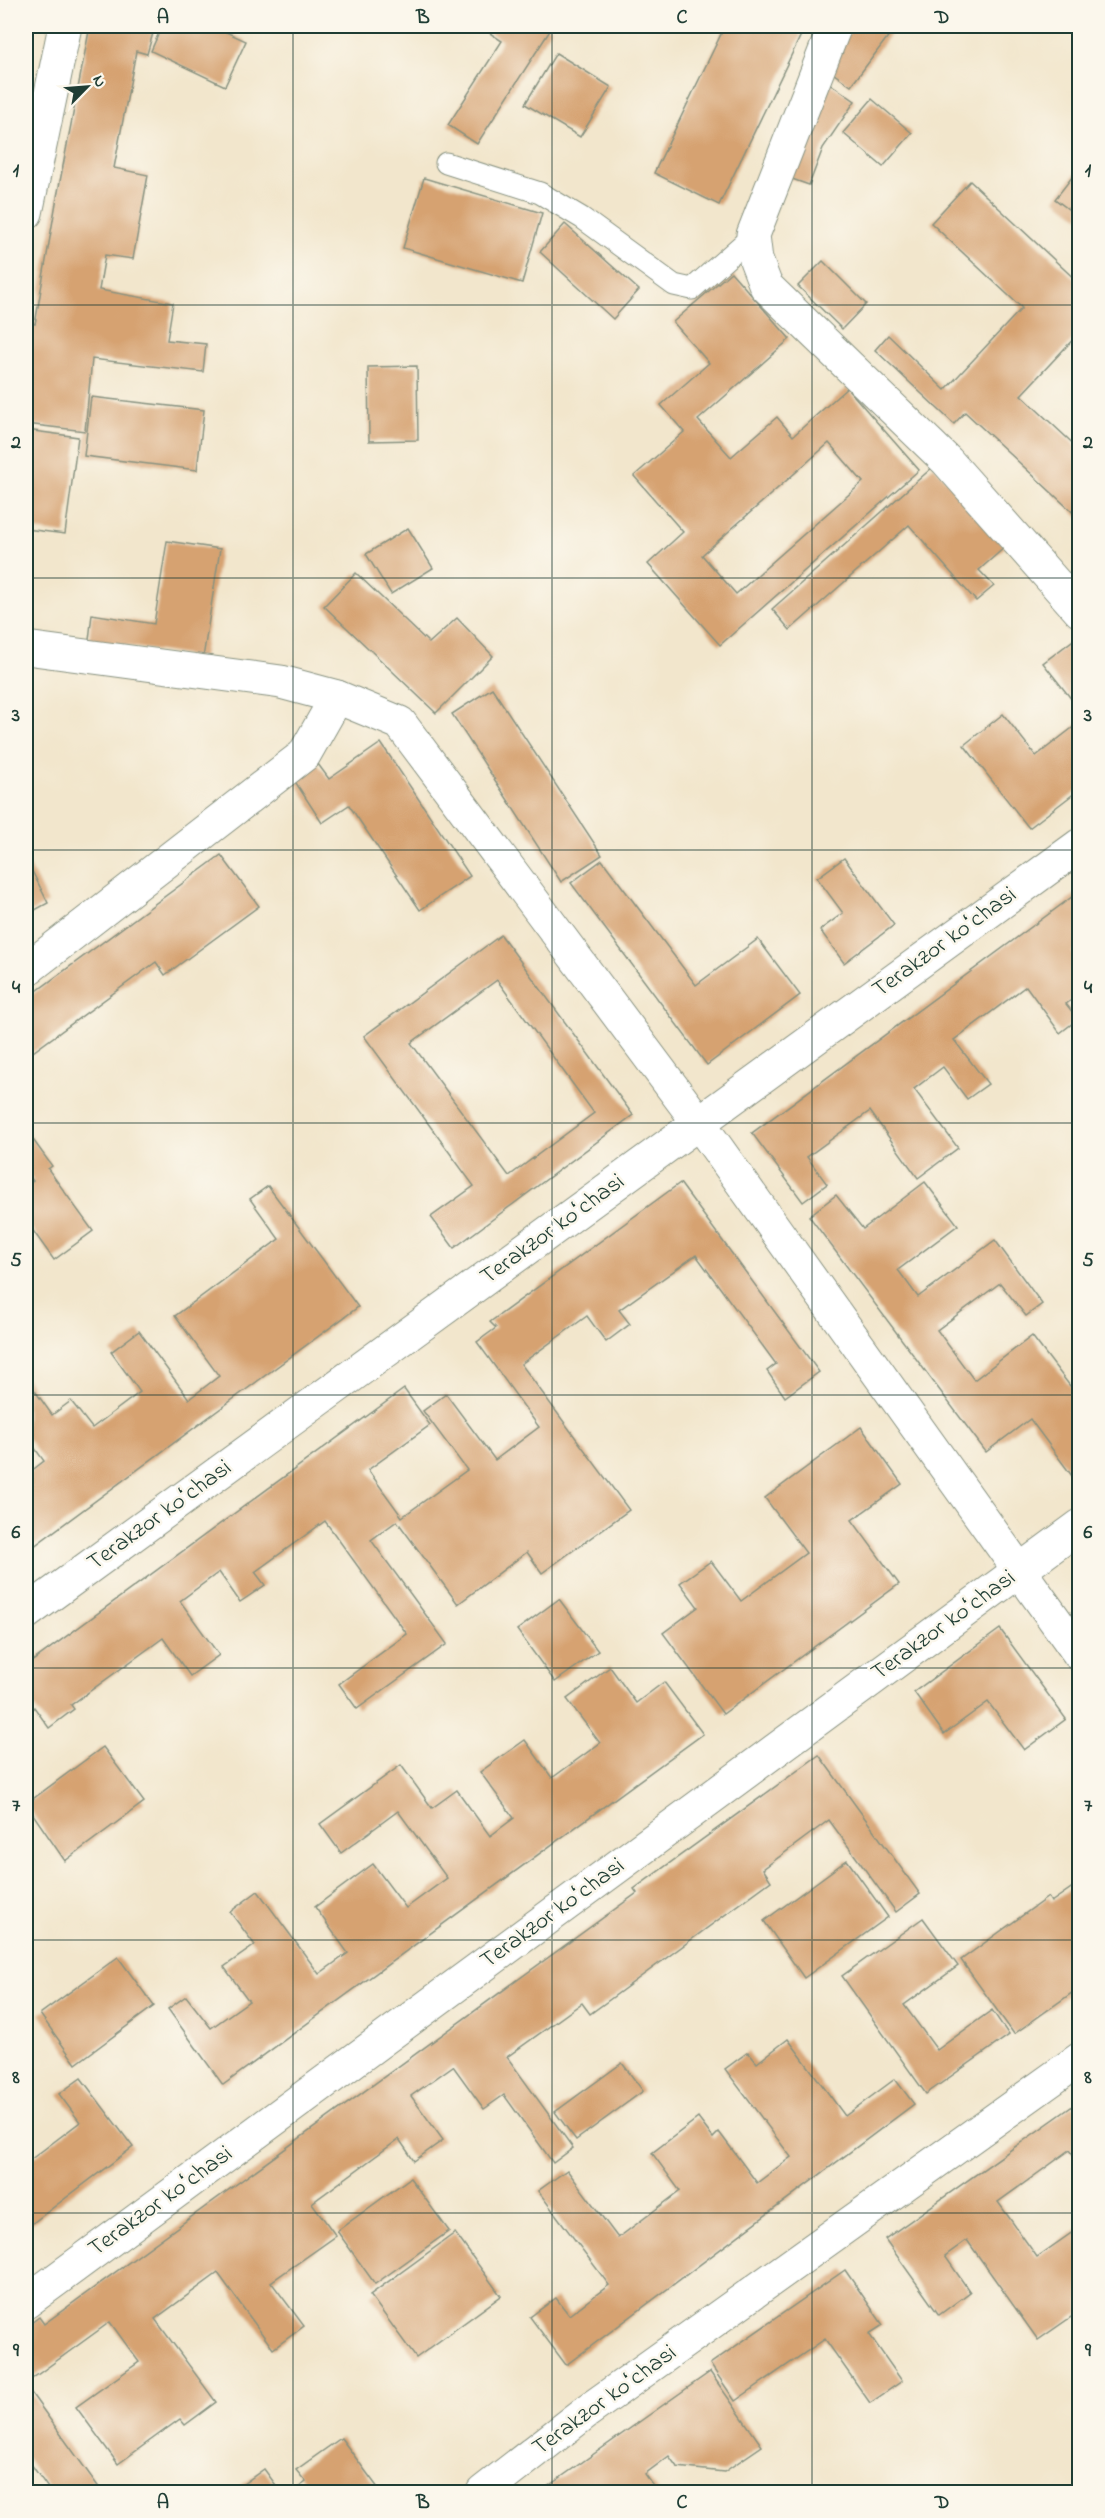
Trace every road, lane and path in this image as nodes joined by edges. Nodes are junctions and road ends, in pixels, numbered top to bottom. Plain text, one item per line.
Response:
1 (65, 26) edge
2 (835, 26) edge
3 (446, 163) dead end
4 (26, 213) edge
5 (753, 235) junction
6 (1080, 611) edge
7 (26, 648) edge
8 (337, 697) junction
9 (1080, 844) edge
10 (26, 970) edge
11 (699, 1123) junction
12 (1080, 1526) edge
13 (1020, 1571) junction
14 (26, 1613) edge
15 (1080, 1655) edge
16 (1080, 2060) edge
17 (26, 2302) edge
18 (483, 2493) edge

1 - 4 street
2 - 5 street
3 - 5 lane
5 - 6 street
7 - 8 street
8 - 10 street
8 - 11 street
9 - 11 street, Terakzor koʻchasi
11 - 13 street
11 - 14 street, Terakzor koʻchasi
12 - 13 street, Terakzor koʻchasi
13 - 15 street
13 - 17 street, Terakzor koʻchasi
16 - 18 street, Terakzor koʻchasi

